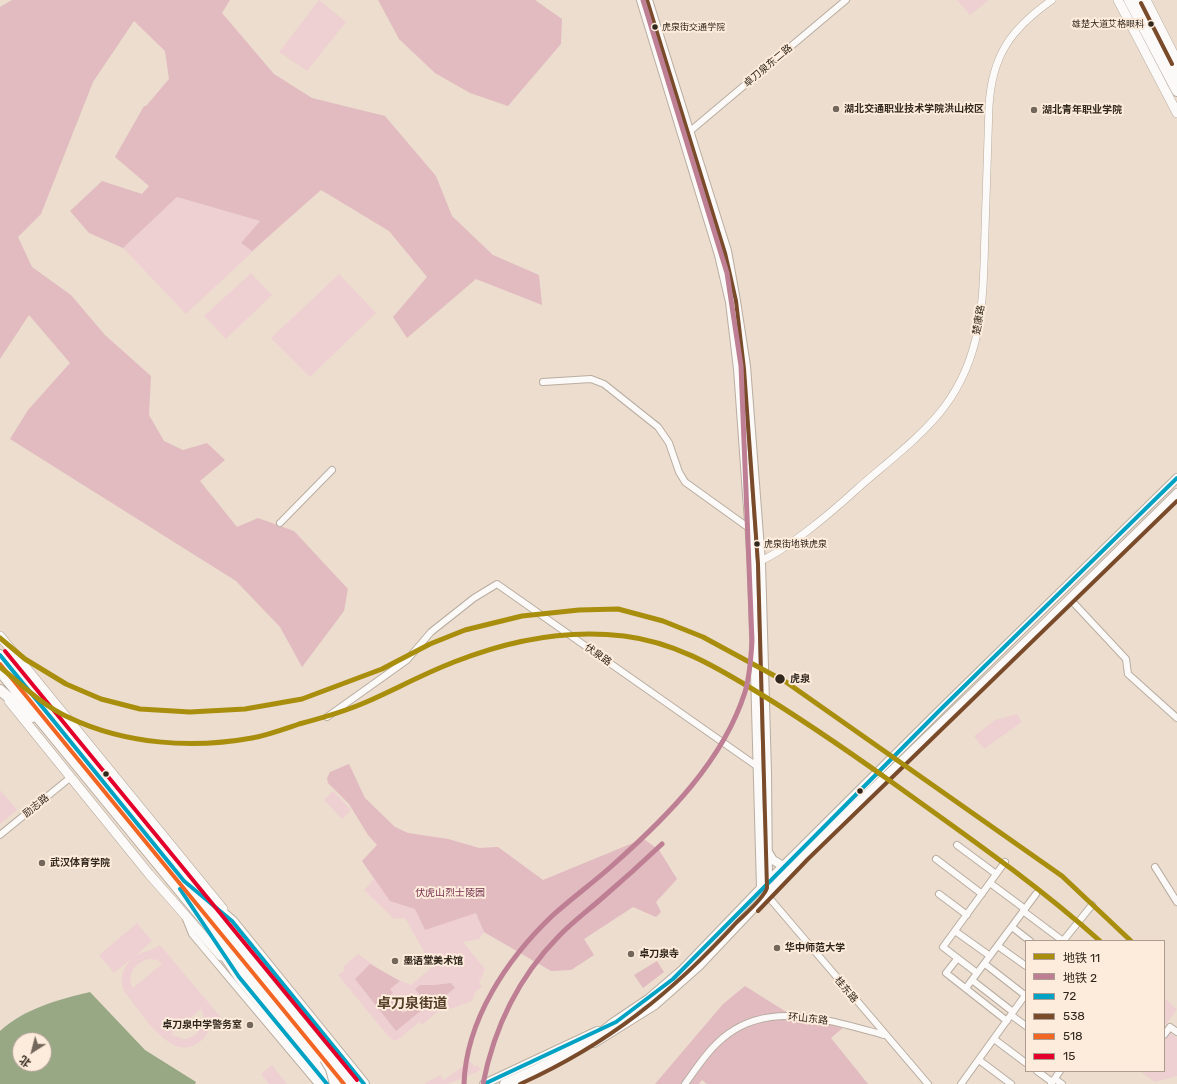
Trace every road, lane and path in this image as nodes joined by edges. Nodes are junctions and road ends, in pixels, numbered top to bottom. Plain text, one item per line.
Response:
1 (641, 0) edge
2 (648, 0) edge
3 (846, 0) edge
4 (1052, 0) edge
5 (1118, 0) edge
6 (1129, 0) edge
7 (1137, 0) edge
8 (1146, 0) edge
9 (1177, 61) edge
10 (1177, 76) edge
11 (1177, 91) edge
12 (1177, 113) edge
13 (690, 132) junction
14 (543, 382) dead end
15 (332, 470) dead end
16 (1177, 478) edge
17 (1177, 493) edge
18 (280, 523) dead end
19 (749, 528) junction
20 (756, 563) junction
21 (1070, 599) junction
22 (0, 636) edge
23 (0, 655) edge
24 (0, 671) edge
25 (0, 690) edge
26 (327, 717) dead end
27 (1177, 718) edge
28 (52, 733) junction
29 (758, 767) junction
30 (71, 777) junction
31 (0, 835) edge
32 (958, 845) dead end
33 (768, 852) junction
34 (936, 859) dead end
35 (1005, 862) dead end
36 (783, 866) junction
37 (1154, 867) dead end
38 (996, 874) junction
39 (184, 881) junction
40 (768, 882) junction
41 (990, 883) junction
42 (182, 891) junction
43 (764, 891) junction
44 (939, 894) dead end
45 (982, 894) junction
46 (1036, 894) dead end
47 (1177, 901) edge
48 (1092, 905) dead end
49 (1024, 910) junction
50 (967, 915) junction
51 (185, 916) junction
52 (232, 921) junction
53 (1012, 927) junction
54 (955, 930) junction
55 (1029, 940) edge
56 (1064, 940) edge
57 (998, 946) junction
58 (990, 956) junction
59 (957, 959) junction
60 (985, 964) junction
61 (1025, 965) edge
62 (977, 973) junction
63 (239, 977) junction
64 (972, 980) junction
65 (966, 988) junction
66 (1025, 994) edge
67 (1025, 996) edge
68 (1012, 1013) junction
69 (1007, 1021) junction
70 (616, 1022) junction
71 (1025, 1025) edge
72 (1177, 1032) edge
73 (884, 1034) junction
74 (1165, 1034) edge
75 (313, 1038) junction
76 (994, 1039) junction
77 (979, 1060) junction
78 (1025, 1062) edge
79 (317, 1072) junction
80 (1038, 1072) edge
81 (1059, 1072) edge
82 (356, 1073) junction
83 (516, 1081) edge
84 (1052, 1082) edge
85 (319, 1084) edge
86 (327, 1084) edge
87 (336, 1084) edge
88 (351, 1084) edge
89 (364, 1084) edge
90 (484, 1084) edge
91 (505, 1084) edge
92 (685, 1084) edge
93 (928, 1084) edge
94 (961, 1084) edge
95 (1011, 1084) edge
96 (1062, 1084) edge

1 - 19 main road
2 - 13 main road
3 - 13 street, 卓刀泉东二路
4 - 20 street, 楚康路
5 - 12 main road
6 - 11 highway
7 - 10 highway
8 - 9 main road
13 - 20 main road
14 - 19 street
15 - 18 street
16 - 36 main road
17 - 21 main road
19 - 20 main road
20 - 29 main road
20 - 33 main road
21 - 27 street
21 - 43 main road
22 - 52 main road
23 - 39 highway
24 - 28 highway
25 - 28 highway
25 - 30 main road
26 - 29 street, 伏泉路
28 - 42 highway
29 - 43 main road
30 - 31 street, 励志路
30 - 51 main road
32 - 38 street
33 - 36 main road
33 - 40 main road
34 - 45 street
35 - 38 street
36 - 40 main road
37 - 47 street
38 - 41 street
39 - 52 highway
39 - 75 highway
40 - 43 main road
41 - 45 street
41 - 49 street
42 - 63 highway
42 - 87 highway, bridge
43 - 70 main road
43 - 73 street, 桂东路
43 - 83 main road
44 - 50 street
45 - 50 street
46 - 49 street
48 - 56 street
49 - 53 street
49 - 56 street
50 - 54 street
51 - 63 main road
51 - 85 street
52 - 82 highway
53 - 55 street
53 - 57 street
54 - 58 street
54 - 59 street
57 - 58 street
57 - 61 street
58 - 60 street
59 - 62 street
59 - 65 street
60 - 62 street
60 - 66 street
62 - 64 street
63 - 79 highway
64 - 65 street
64 - 68 street
65 - 69 street
67 - 68 street
68 - 69 street
68 - 71 street
69 - 76 street
70 - 83 highway
70 - 90 main road
72 - 74 street
73 - 92 street, 环山东路
73 - 93 street, 桂东路
75 - 87 highway, bridge
75 - 88 highway, bridge
76 - 77 street
76 - 78 street
77 - 94 street
77 - 95 street
79 - 85 main road
79 - 86 main road
80 - 84 street
81 - 84 street
82 - 88 main road
82 - 89 highway
83 - 91 highway
84 - 96 street

